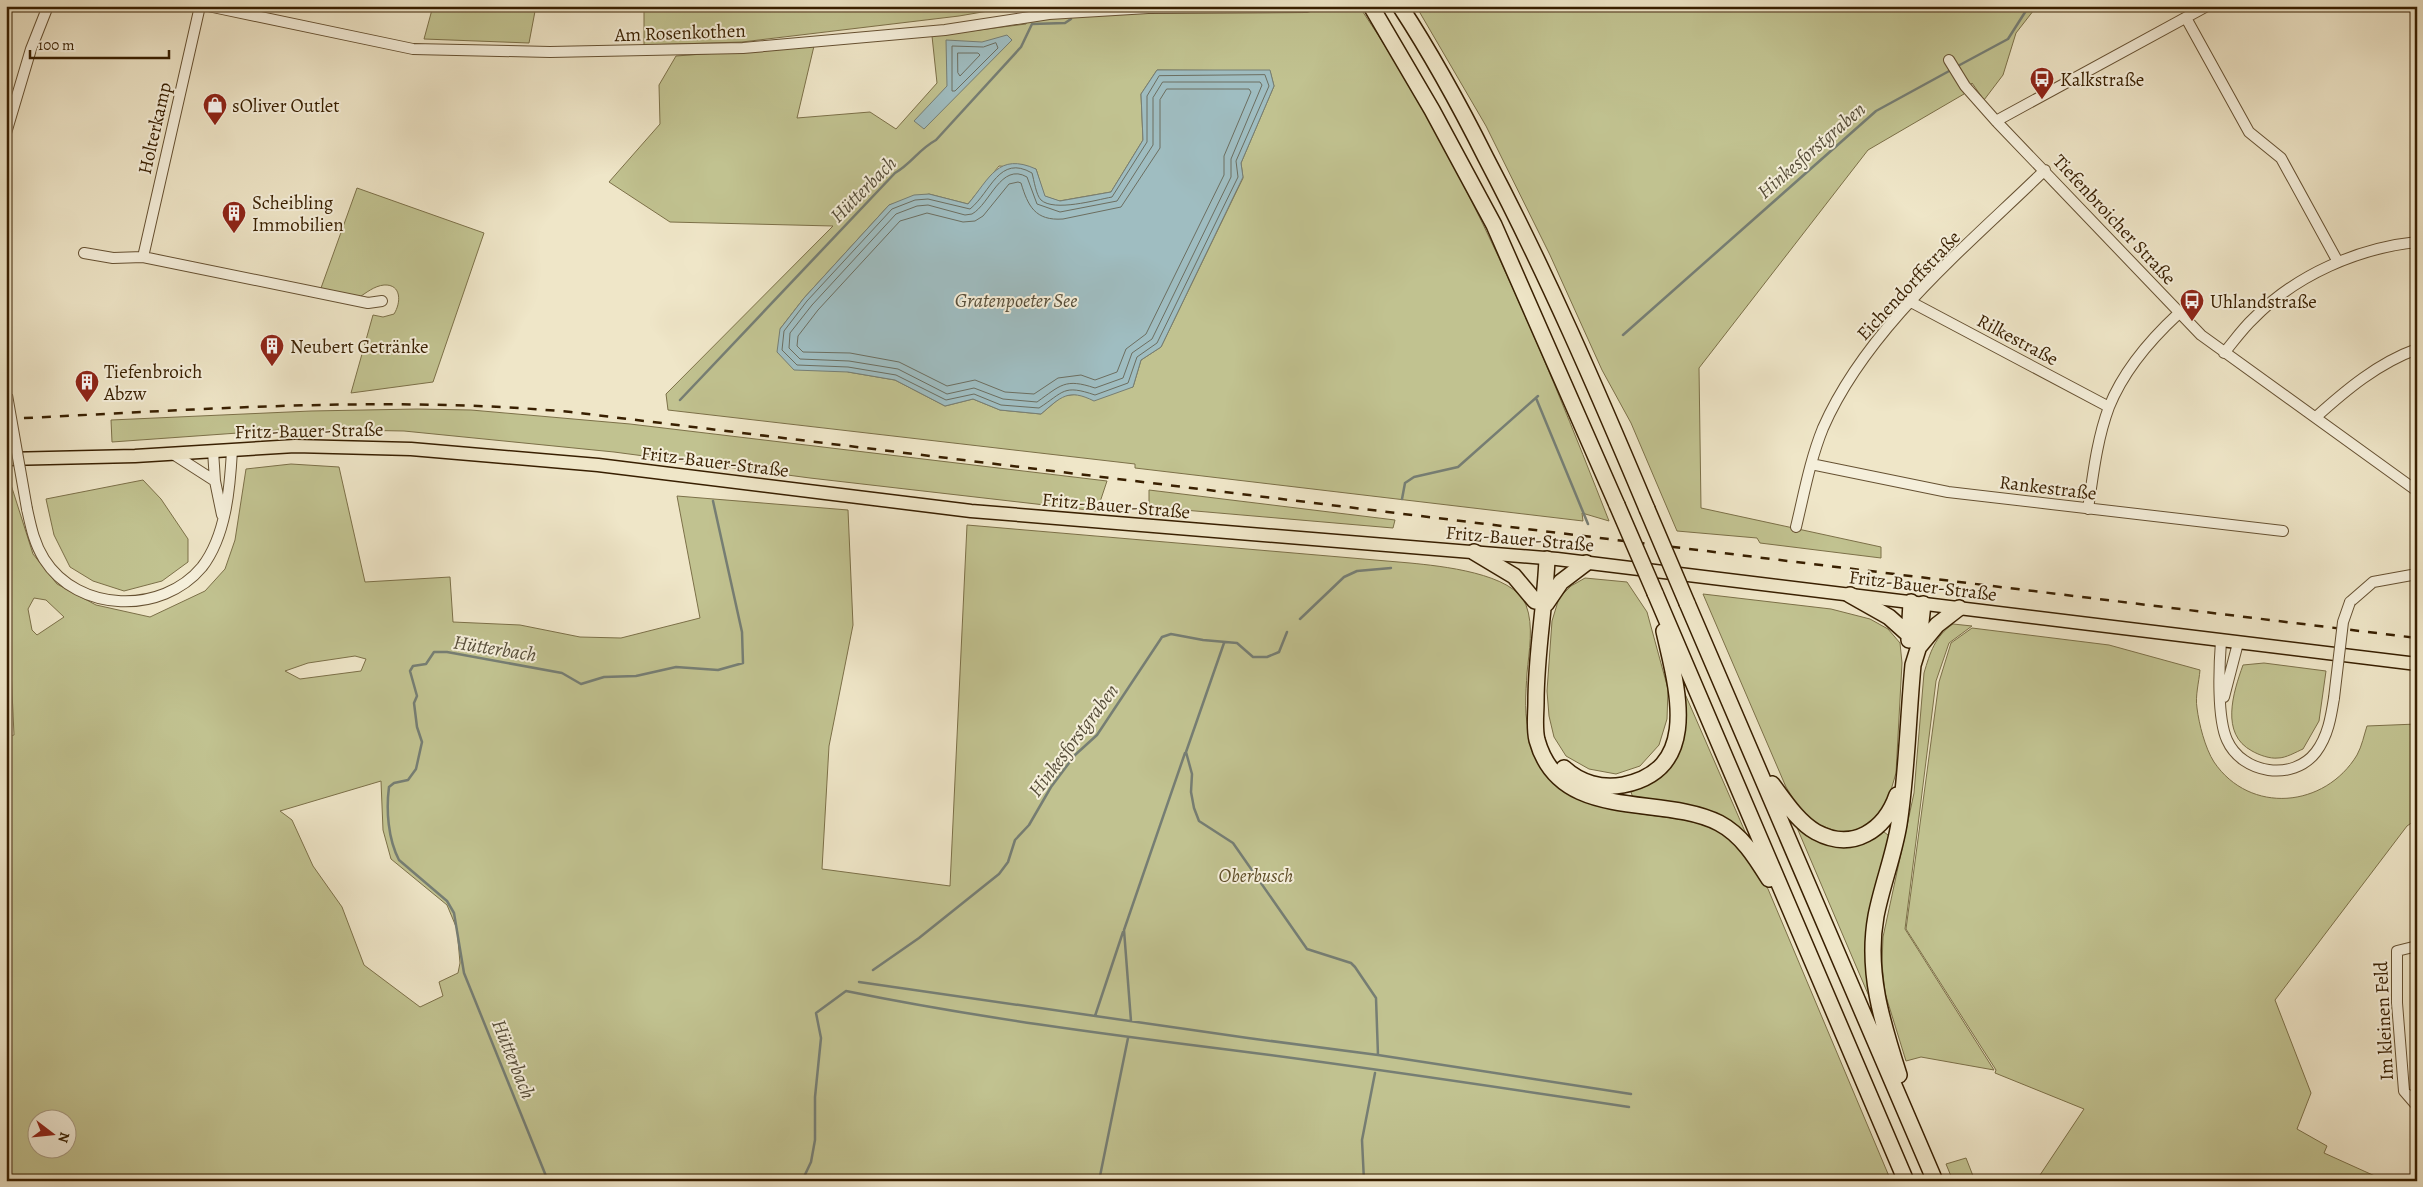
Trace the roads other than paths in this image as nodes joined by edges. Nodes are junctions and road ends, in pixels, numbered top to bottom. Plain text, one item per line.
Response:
1 (48, 6) edge
2 (200, 6) edge
3 (208, 6) edge
4 (1371, 6) edge
5 (1400, 6) edge
6 (2207, 6) edge
7 (1307, 7) edge
8 (1131, 8) edge
9 (2186, 18) junction
10 (1950, 60) dead end
11 (1996, 121) junction
12 (6, 132) edge
13 (2045, 170) junction
14 (2417, 242) edge
15 (84, 253) dead end
16 (143, 257) junction
17 (2338, 262) junction
18 (382, 300) dead end
19 (1911, 302) junction
20 (2178, 314) junction
21 (2417, 349) edge
22 (2224, 353) junction
23 (6, 390) edge
24 (7, 395) edge
25 (2110, 407) junction
26 (2316, 417) junction
27 (232, 450) junction
28 (213, 451) junction
29 (173, 454) junction
30 (6, 459) edge
31 (1811, 464) junction
32 (215, 481) junction
33 (2417, 491) edge
34 (2088, 509) junction
35 (222, 518) junction
36 (1796, 527) dead end
37 (2283, 531) dead end
38 (1474, 552) junction
39 (1542, 558) junction
40 (1586, 563) junction
41 (2417, 574) edge
42 (1655, 593) junction
43 (1850, 596) junction
44 (1540, 603) junction
45 (1917, 603) junction
46 (1959, 608) junction
47 (1908, 634) junction
48 (2221, 641) junction
49 (2238, 643) junction
50 (1918, 649) junction
51 (2417, 664) edge
52 (1913, 665) junction
53 (2221, 705) junction
54 (1536, 714) junction
55 (1756, 761) junction
56 (1903, 777) junction
57 (1791, 913) junction
58 (2417, 946) edge
59 (2417, 1106) edge
60 (1925, 1158) junction
61 (1906, 1181) edge
62 (1935, 1181) edge

1 - 12 street
2 - 16 street, Holterkamp
3 - 8 street, Am Rosenkothen
4 - 42 highway, bridge
5 - 55 highway, bridge
6 - 9 street
7 - 8 street, Am Rosenkothen
9 - 11 street
9 - 17 street
10 - 11 street, Tiefenbroicher Straße
11 - 13 street, Tiefenbroicher Straße
13 - 19 street, Eichendorffstraße
13 - 20 street, Tiefenbroicher Straße
14 - 17 street
15 - 16 street
16 - 18 street
17 - 22 street
19 - 25 street, Rilkestraße
19 - 31 street, Eichendorffstraße
20 - 22 street, Tiefenbroicher Straße
20 - 25 street
21 - 26 street
22 - 26 street, Tiefenbroicher Straße
23 - 24 street
24 - 35 street, bridge
25 - 34 street
26 - 33 street, Tiefenbroicher Straße
27 - 28 main road, Fritz-Bauer-Straße
27 - 35 street
27 - 38 main road, Fritz-Bauer-Straße
28 - 29 main road, Fritz-Bauer-Straße
28 - 32 street
29 - 30 main road, Fritz-Bauer-Straße
29 - 32 street
31 - 34 street, Rankestraße
31 - 36 street, Eichendorffstraße
32 - 35 street
34 - 37 street, Rankestraße
38 - 39 main road, Fritz-Bauer-Straße
38 - 44 highway
39 - 40 main road, Fritz-Bauer-Straße
39 - 44 highway
40 - 43 main road, Fritz-Bauer-Straße
40 - 44 highway
41 - 53 street, bridge
42 - 54 highway
42 - 57 highway
43 - 45 main road, Fritz-Bauer-Straße
43 - 47 highway
44 - 54 highway
45 - 46 main road, Fritz-Bauer-Straße
45 - 47 highway
45 - 50 highway
46 - 48 main road, Fritz-Bauer-Straße
46 - 50 highway
47 - 52 highway
48 - 49 main road
48 - 53 street
49 - 51 main road
49 - 53 street
50 - 52 highway
52 - 56 highway
54 - 57 highway
55 - 56 highway
55 - 60 highway
56 - 60 highway
57 - 61 highway
58 - 59 street, Im kleinen Feld
60 - 62 highway

